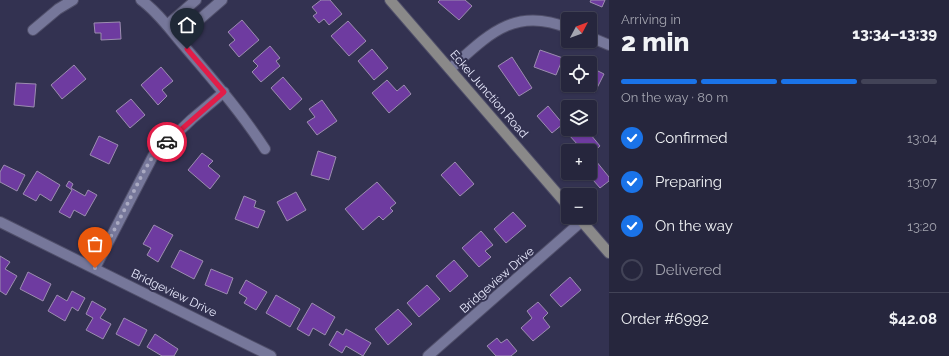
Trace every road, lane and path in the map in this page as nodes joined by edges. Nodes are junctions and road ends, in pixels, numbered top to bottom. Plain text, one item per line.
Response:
1 (73, 0) edge
2 (140, 0) edge
3 (196, 0) edge
4 (222, 0) edge
5 (390, 0) edge
6 (167, 25) junction
7 (561, 26) edge
8 (33, 30) dead end
9 (178, 38) junction
10 (597, 40) edge
11 (609, 45) edge
12 (450, 69) junction
13 (224, 92) junction
14 (265, 149) dead end
15 (561, 198) edge
16 (0, 222) edge
17 (574, 224) edge
18 (584, 224) edge
19 (609, 253) edge
20 (95, 268) junction
21 (271, 356) edge
22 (428, 356) edge

1 - 8 street
2 - 6 street
3 - 6 street
4 - 9 street
5 - 12 street, Eckel Junction Road
6 - 9 street
7 - 12 street
9 - 13 street
10 - 11 street
12 - 15 street, Eckel Junction Road
13 - 14 street
13 - 20 street
16 - 20 street, Bridgeview Drive
17 - 22 street, Bridgeview Drive
18 - 19 street
20 - 21 street, Bridgeview Drive

